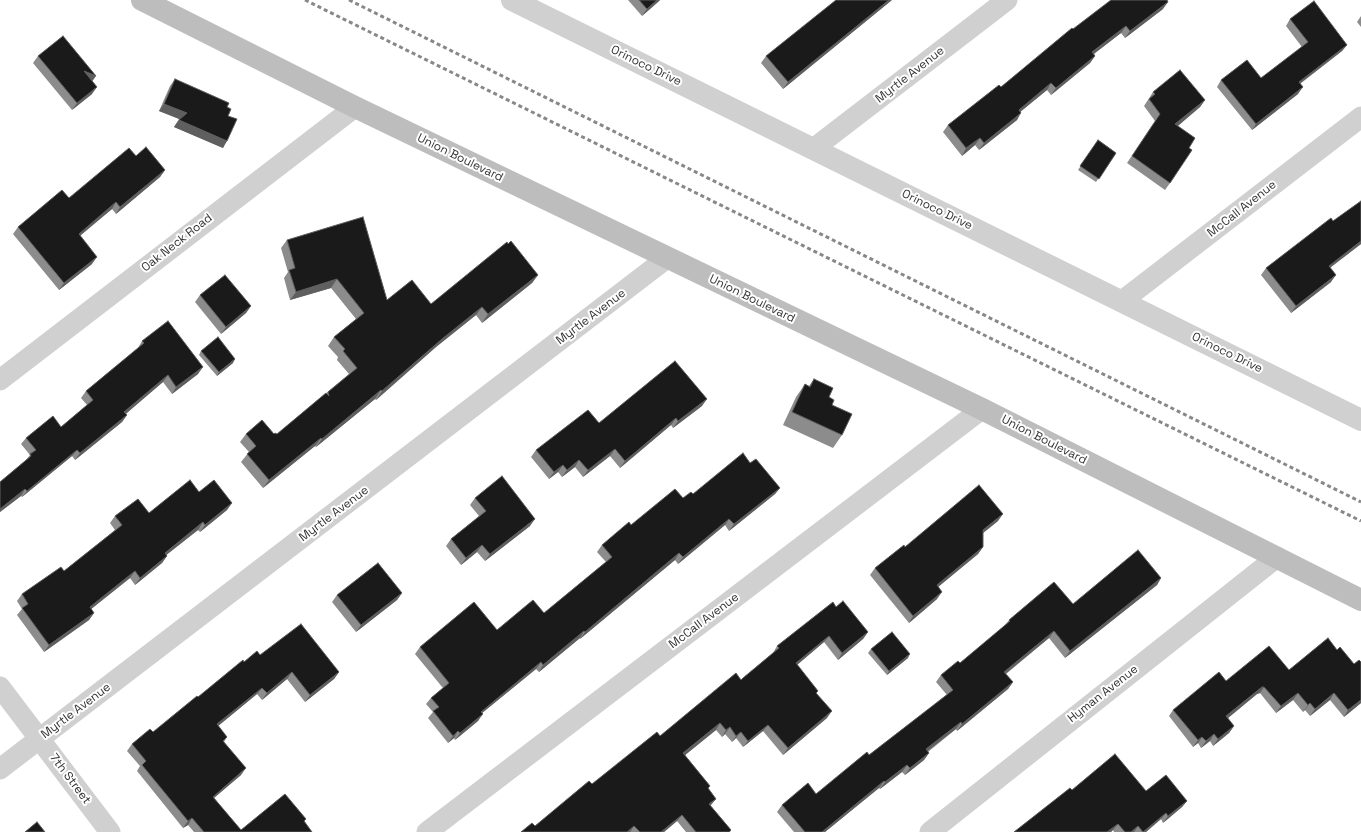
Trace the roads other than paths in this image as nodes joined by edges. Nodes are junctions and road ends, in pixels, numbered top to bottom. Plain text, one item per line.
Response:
1 (142, 0) edge
2 (512, 0) edge
3 (1007, 0) edge
4 (355, 107) junction
5 (1361, 117) edge
6 (813, 149) junction
7 (668, 258) junction
8 (1122, 301) junction
9 (0, 380) edge
10 (982, 409) junction
11 (1361, 420) edge
12 (1277, 557) junction
13 (1361, 600) edge
14 (0, 687) edge
15 (39, 739) junction
16 (0, 769) edge
17 (110, 832) edge
18 (427, 832) edge
19 (930, 832) edge

1 - 4 main road, Union Boulevard
2 - 6 street, Orinoco Drive
3 - 6 street, Myrtle Avenue
4 - 7 main road, Union Boulevard
4 - 9 street, Oak Neck Road
5 - 8 street, McCall Avenue
6 - 8 street, Orinoco Drive
7 - 10 main road, Union Boulevard
7 - 15 street, Myrtle Avenue
8 - 11 street, Orinoco Drive
10 - 12 main road, Union Boulevard
10 - 18 street, McCall Avenue
12 - 13 main road, Union Boulevard
12 - 19 street, Hyman Avenue
14 - 15 street, 7th Street
15 - 16 street, Myrtle Avenue
15 - 17 street, 7th Street

